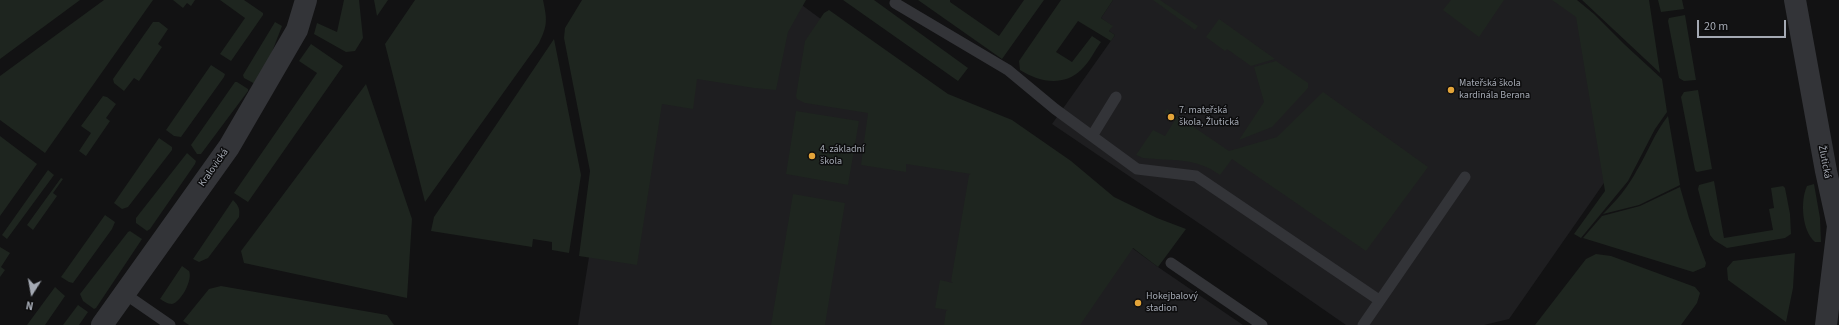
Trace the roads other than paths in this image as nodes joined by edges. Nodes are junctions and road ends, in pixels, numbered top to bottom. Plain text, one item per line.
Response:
1 (306, 0) edge
2 (1794, 0) edge
3 (894, 1) edge
4 (1116, 97) dead end
5 (1092, 136) junction
6 (1465, 177) dead end
7 (1838, 226) edge
8 (1171, 263) dead end
9 (125, 294) junction
10 (1379, 300) junction
11 (102, 325) edge
12 (170, 325) edge
13 (1262, 325) edge
14 (1363, 325) edge
15 (1826, 325) edge

1 - 9 street, Kralovická
2 - 7 street, Žlutická
3 - 5 lane
4 - 5 lane
5 - 10 lane
6 - 10 lane
7 - 15 street, Žlutická
8 - 13 lane
9 - 11 street, Kralovická
9 - 12 lane
10 - 14 lane

